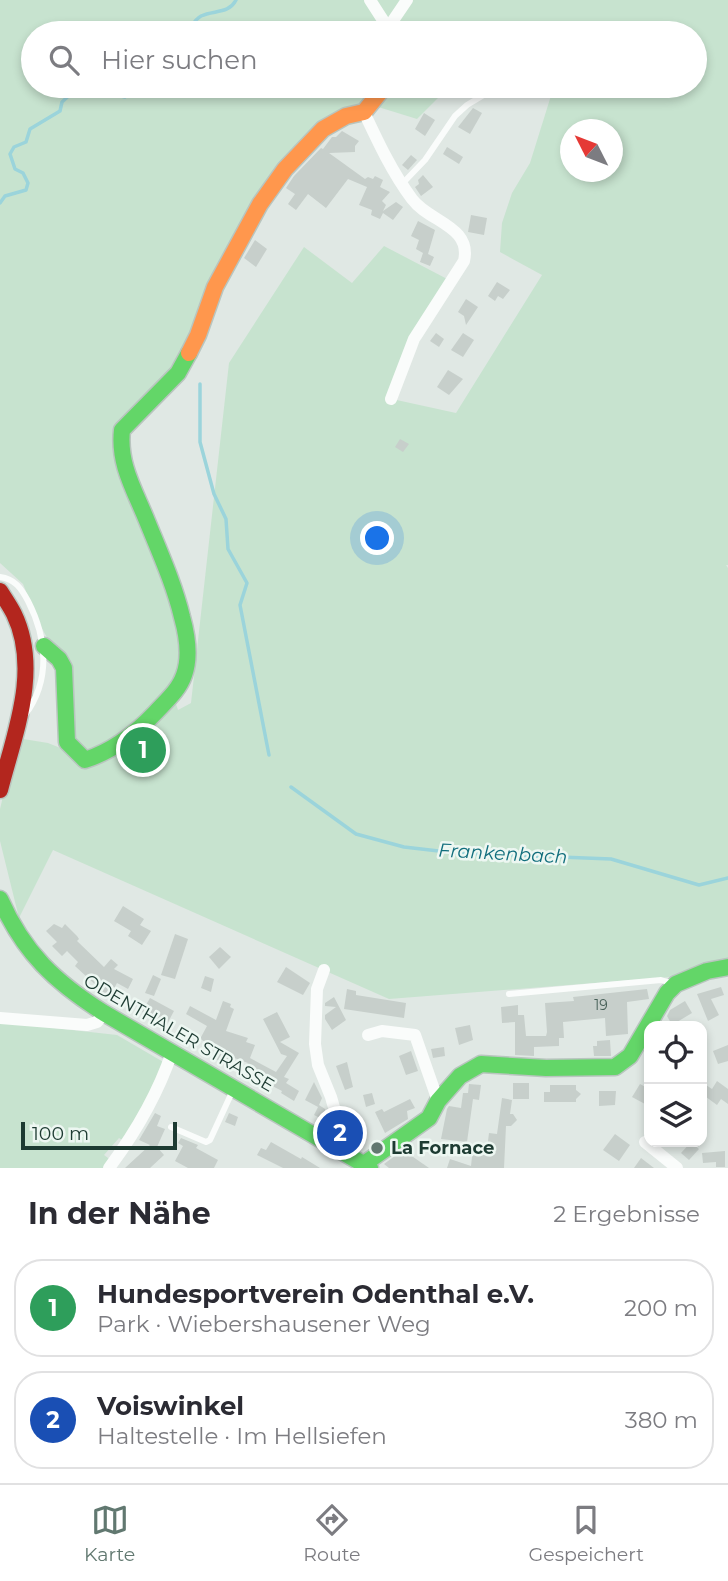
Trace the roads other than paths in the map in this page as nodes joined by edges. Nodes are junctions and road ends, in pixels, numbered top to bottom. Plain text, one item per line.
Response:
1 (370, 0) edge
2 (407, 0) edge
3 (382, 21) edge
4 (394, 21) edge
5 (375, 98) edge
6 (479, 98) edge
7 (364, 112) junction
8 (402, 184) junction
9 (391, 399) dead end
10 (0, 577) edge
11 (0, 591) edge
12 (44, 646) junction
13 (16, 728) junction
14 (0, 789) edge
15 (0, 899) edge
16 (728, 967) edge
17 (324, 970) dead end
18 (676, 984) junction
19 (509, 994) dead end
20 (104, 1013) junction
21 (0, 1018) edge
22 (368, 1035) dead end
23 (172, 1052) junction
24 (234, 1088) junction
25 (438, 1101) junction
26 (171, 1127) dead end
27 (651, 1147) edge
28 (338, 1148) junction
29 (367, 1166) edge
30 (109, 1168) edge
31 (677, 1168) edge

1 - 3 street
2 - 4 street
5 - 7 street
6 - 8 lane
7 - 8 street
7 - 12 street
8 - 9 street
10 - 12 lane
11 - 13 street
12 - 13 lane
13 - 14 street
15 - 20 street, ODENTHALER STRASSE
16 - 18 street
17 - 28 street
18 - 19 lane
18 - 25 street
20 - 21 street
20 - 23 street, ODENTHALER STRASSE
22 - 25 street
23 - 24 street, ODENTHALER STRASSE
23 - 30 street
24 - 26 lane
24 - 28 street, ODENTHALER STRASSE
25 - 29 street
27 - 31 street
28 - 29 street, ODENTHALER STRASSE

